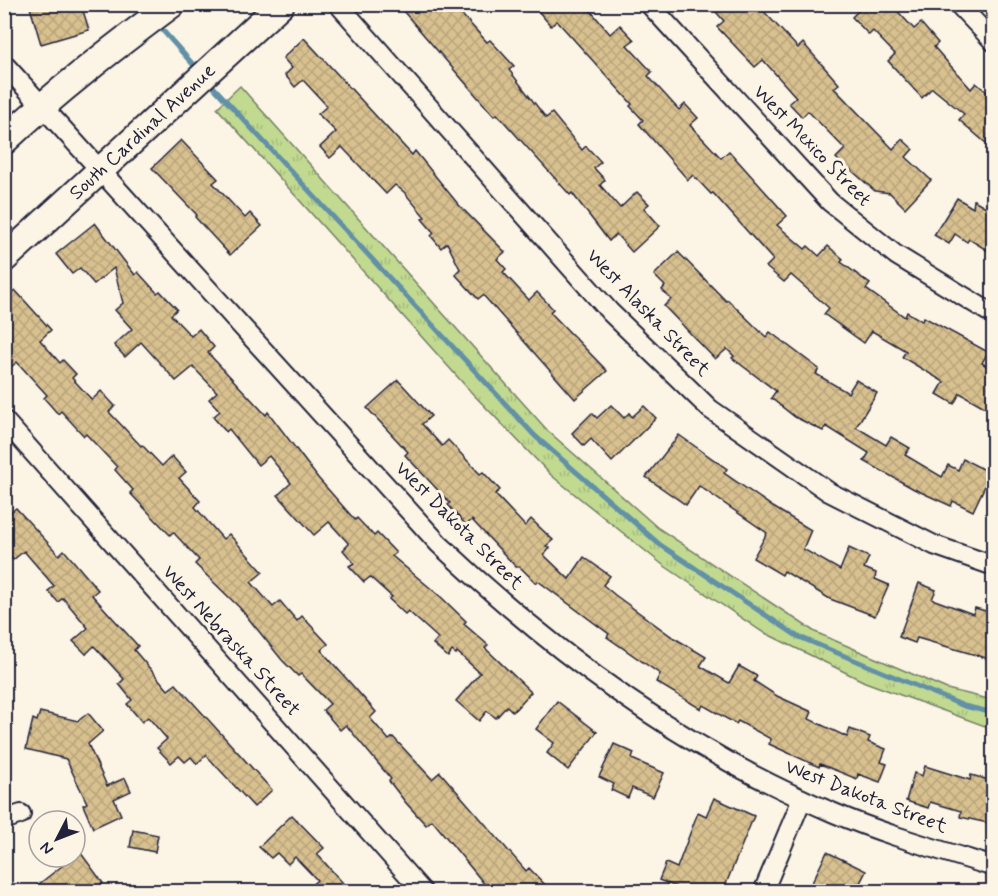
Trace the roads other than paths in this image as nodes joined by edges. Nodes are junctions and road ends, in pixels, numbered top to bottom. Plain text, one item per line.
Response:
1 (172, 4) edge
2 (281, 4) edge
3 (338, 4) edge
4 (649, 4) edge
5 (958, 4) edge
6 (993, 42) edge
7 (4, 64) edge
8 (42, 105) junction
9 (4, 141) edge
10 (102, 169) junction
11 (4, 259) edge
12 (993, 315) edge
13 (4, 420) edge
14 (993, 566) edge
15 (802, 799) junction
16 (993, 867) edge
17 (423, 891) edge
18 (763, 891) edge

1 - 8 main road
2 - 10 main road, South Cardinal Avenue
3 - 14 street, West Alaska Street
4 - 12 street, West Mexico Street
5 - 6 street
7 - 8 street, West Dakota Street
8 - 9 main road
8 - 10 street, West Dakota Street
10 - 11 main road, South Cardinal Avenue
10 - 15 street, West Dakota Street
13 - 17 street, West Nebraska Street
15 - 16 street, West Dakota Street
15 - 18 street

